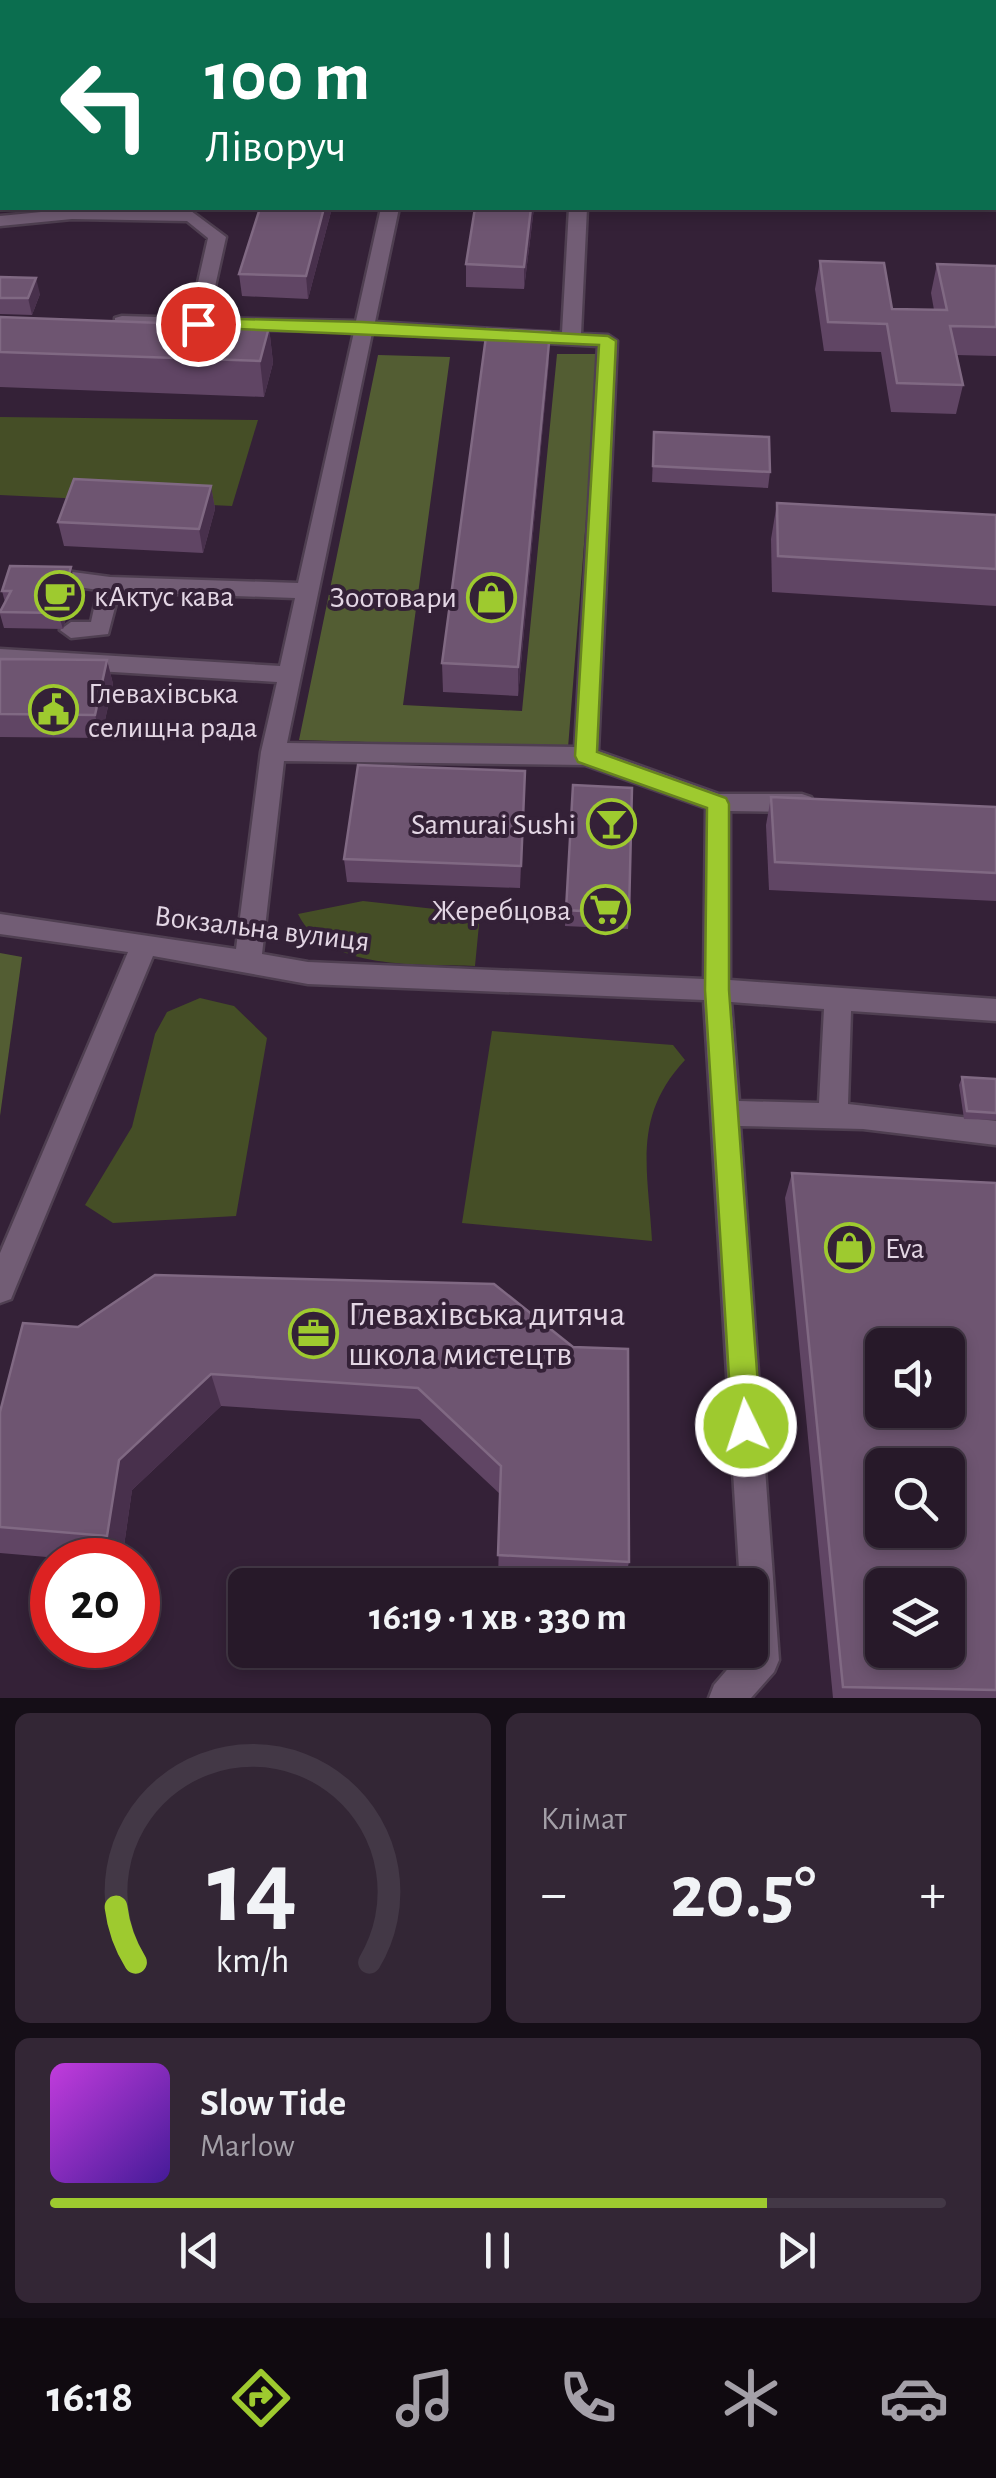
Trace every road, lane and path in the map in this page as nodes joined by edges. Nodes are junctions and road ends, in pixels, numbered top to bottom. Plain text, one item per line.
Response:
1 (390, 210) edge
2 (578, 210) edge
3 (0, 221) edge
4 (99, 322) edge
5 (198, 324) junction
6 (362, 327) junction
7 (571, 339) junction
8 (65, 578) edge
9 (110, 584) junction
10 (307, 590) junction
11 (71, 630) dead end
12 (0, 657) edge
13 (289, 675) junction
14 (273, 752) junction
15 (586, 756) junction
16 (820, 803) edge
17 (718, 804) junction
18 (0, 924) edge
19 (144, 946) junction
20 (248, 961) junction
21 (717, 990) junction
22 (838, 998) junction
23 (996, 1010) edge
24 (726, 1113) junction
25 (833, 1116) junction
26 (996, 1133) edge
27 (0, 1289) edge
28 (727, 1698) edge

1 - 6 street
2 - 7 street
3 - 5 street
4 - 5 street
5 - 6 street
6 - 7 street
6 - 10 street
7 - 15 street
8 - 9 street
9 - 10 street
9 - 11 street
10 - 13 street
12 - 13 street
13 - 14 street
14 - 15 street
14 - 20 street
15 - 17 street
16 - 17 street
17 - 21 street
18 - 19 street, Вокзальна вулиця
19 - 20 street, Вокзальна вулиця
19 - 27 street
20 - 21 street, Вокзальна вулиця
21 - 22 street, Вокзальна вулиця
21 - 24 street
22 - 23 street, Вокзальна вулиця
22 - 25 street
24 - 25 street
24 - 28 street
25 - 26 street

